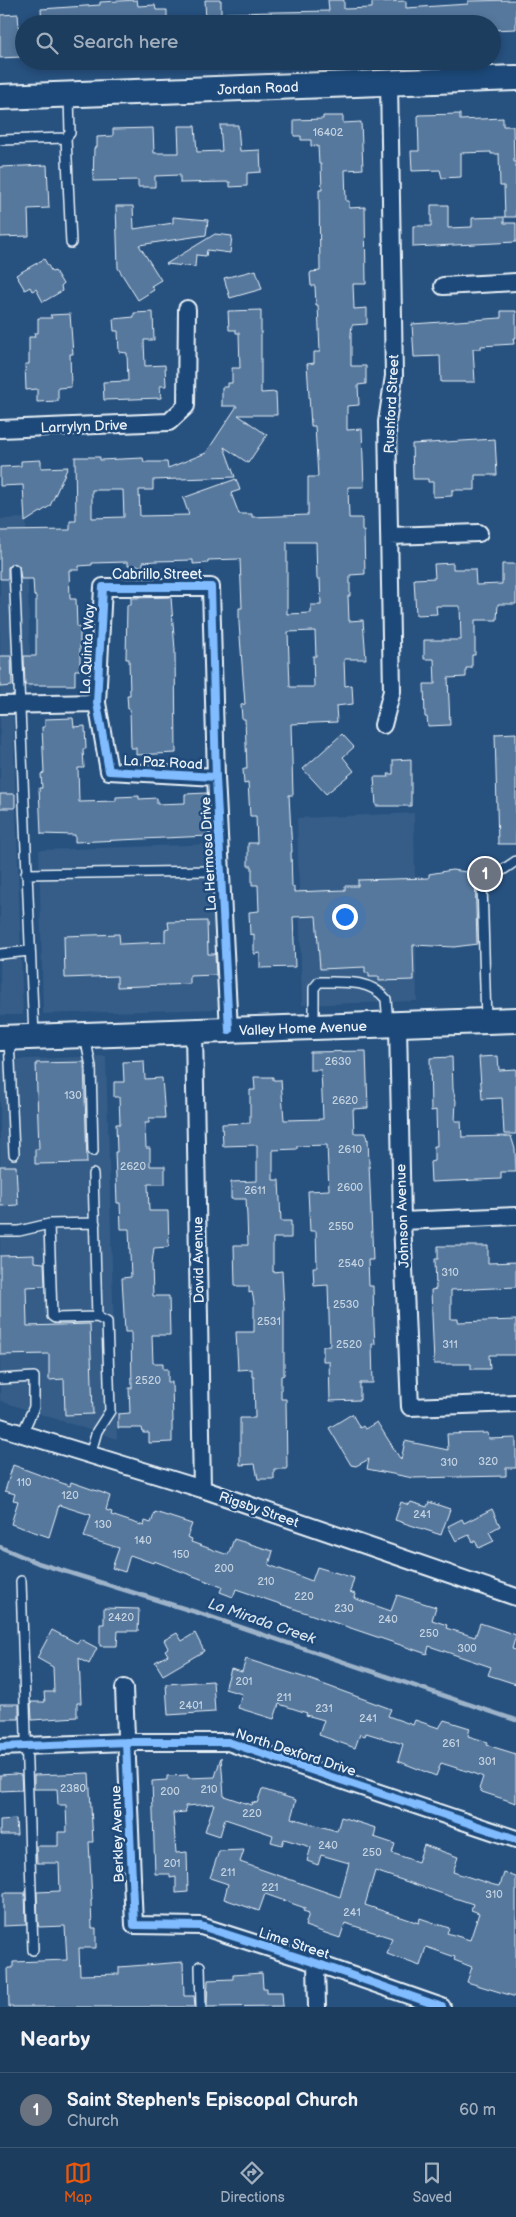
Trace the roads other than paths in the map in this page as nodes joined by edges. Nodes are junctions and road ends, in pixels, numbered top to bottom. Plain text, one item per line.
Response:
1 (516, 78) edge
2 (388, 82) junction
3 (69, 96) junction
4 (0, 97) edge
5 (66, 138) junction
6 (0, 140) edge
7 (71, 243) dead end
8 (516, 282) edge
9 (444, 286) dead end
10 (187, 309) dead end
11 (0, 429) edge
12 (479, 533) dead end
13 (390, 536) junction
14 (14, 569) dead end
15 (103, 587) joint
16 (211, 587) joint
17 (97, 703) junction
18 (19, 704) junction
19 (0, 705) edge
20 (383, 725) dead end
21 (109, 771) joint
22 (216, 777) junction
23 (516, 862) edge
24 (210, 871) dead end
25 (26, 874) junction
26 (30, 951) junction
27 (0, 954) edge
28 (516, 1020) edge
29 (486, 1021) junction
30 (393, 1025) junction
31 (314, 1028) junction
32 (229, 1030) junction
33 (194, 1031) junction
34 (85, 1036) junction
35 (34, 1037) junction
36 (5, 1038) edge
37 (93, 1151) dead end
38 (14, 1154) dead end
39 (93, 1174) dead end
40 (516, 1216) edge
41 (402, 1221) junction
42 (95, 1222) junction
43 (49, 1224) junction
44 (0, 1231) edge
45 (97, 1317) junction
46 (0, 1379) edge
47 (516, 1403) edge
48 (0, 1427) edge
49 (22, 1434) junction
50 (90, 1455) junction
51 (202, 1489) junction
52 (21, 1581) dead end
53 (516, 1596) edge
54 (124, 1688) dead end
55 (126, 1742) junction
56 (26, 1746) junction
57 (0, 1747) edge
58 (516, 1838) edge
59 (134, 1925) joint
60 (33, 1950) dead end
61 (316, 1963) junction
62 (200, 1966) dead end
63 (201, 2007) edge
64 (317, 2007) edge
65 (442, 2007) edge

1 - 2 street, Jordan Road
2 - 3 street, Jordan Road
2 - 13 street, Rushford Street
3 - 4 street, Jordan Road
3 - 5 lane
5 - 6 lane
5 - 7 lane
8 - 9 street
10 - 11 street, Larrylyn Drive
12 - 13 street
13 - 20 street, Rushford Street
14 - 18 lane
15 - 16 street, Cabrillo Street
15 - 17 street, La Quinta Way
16 - 22 street, La Hermosa Drive
17 - 18 street
17 - 21 street, La Quinta Way
18 - 19 street
18 - 25 lane
21 - 22 street, La Paz Road
22 - 32 street, La Hermosa Drive
23 - 29 lane
24 - 25 lane
25 - 26 lane
26 - 27 lane
26 - 35 lane
28 - 29 street, Valley Home Avenue
29 - 30 street, Valley Home Avenue
30 - 31 street, Valley Home Avenue
30 - 31 lane
30 - 41 street, Johnson Avenue
31 - 32 street, Valley Home Avenue
32 - 33 street, Valley Home Avenue
33 - 34 street, Valley Home Avenue
33 - 51 street, David Avenue
34 - 35 street, Valley Home Avenue
34 - 37 lane
35 - 36 street, Valley Home Avenue
36 - 38 lane
39 - 42 lane
40 - 41 street
41 - 47 street, Johnson Avenue
42 - 43 lane
42 - 45 lane
43 - 44 lane
43 - 45 lane
45 - 50 lane
46 - 49 lane
48 - 49 street, Rigsby Street
49 - 50 street, Rigsby Street
50 - 51 street, Rigsby Street
51 - 53 street, Rigsby Street
52 - 56 lane
54 - 55 street, Berkley Avenue
55 - 56 street, North Dexford Drive
55 - 58 street, North Dexford Drive
55 - 59 street, Berkley Avenue
56 - 57 street, North Dexford Drive
56 - 60 lane
59 - 61 street, Lime Street
61 - 64 street
61 - 65 street, Lime Street
62 - 63 lane

